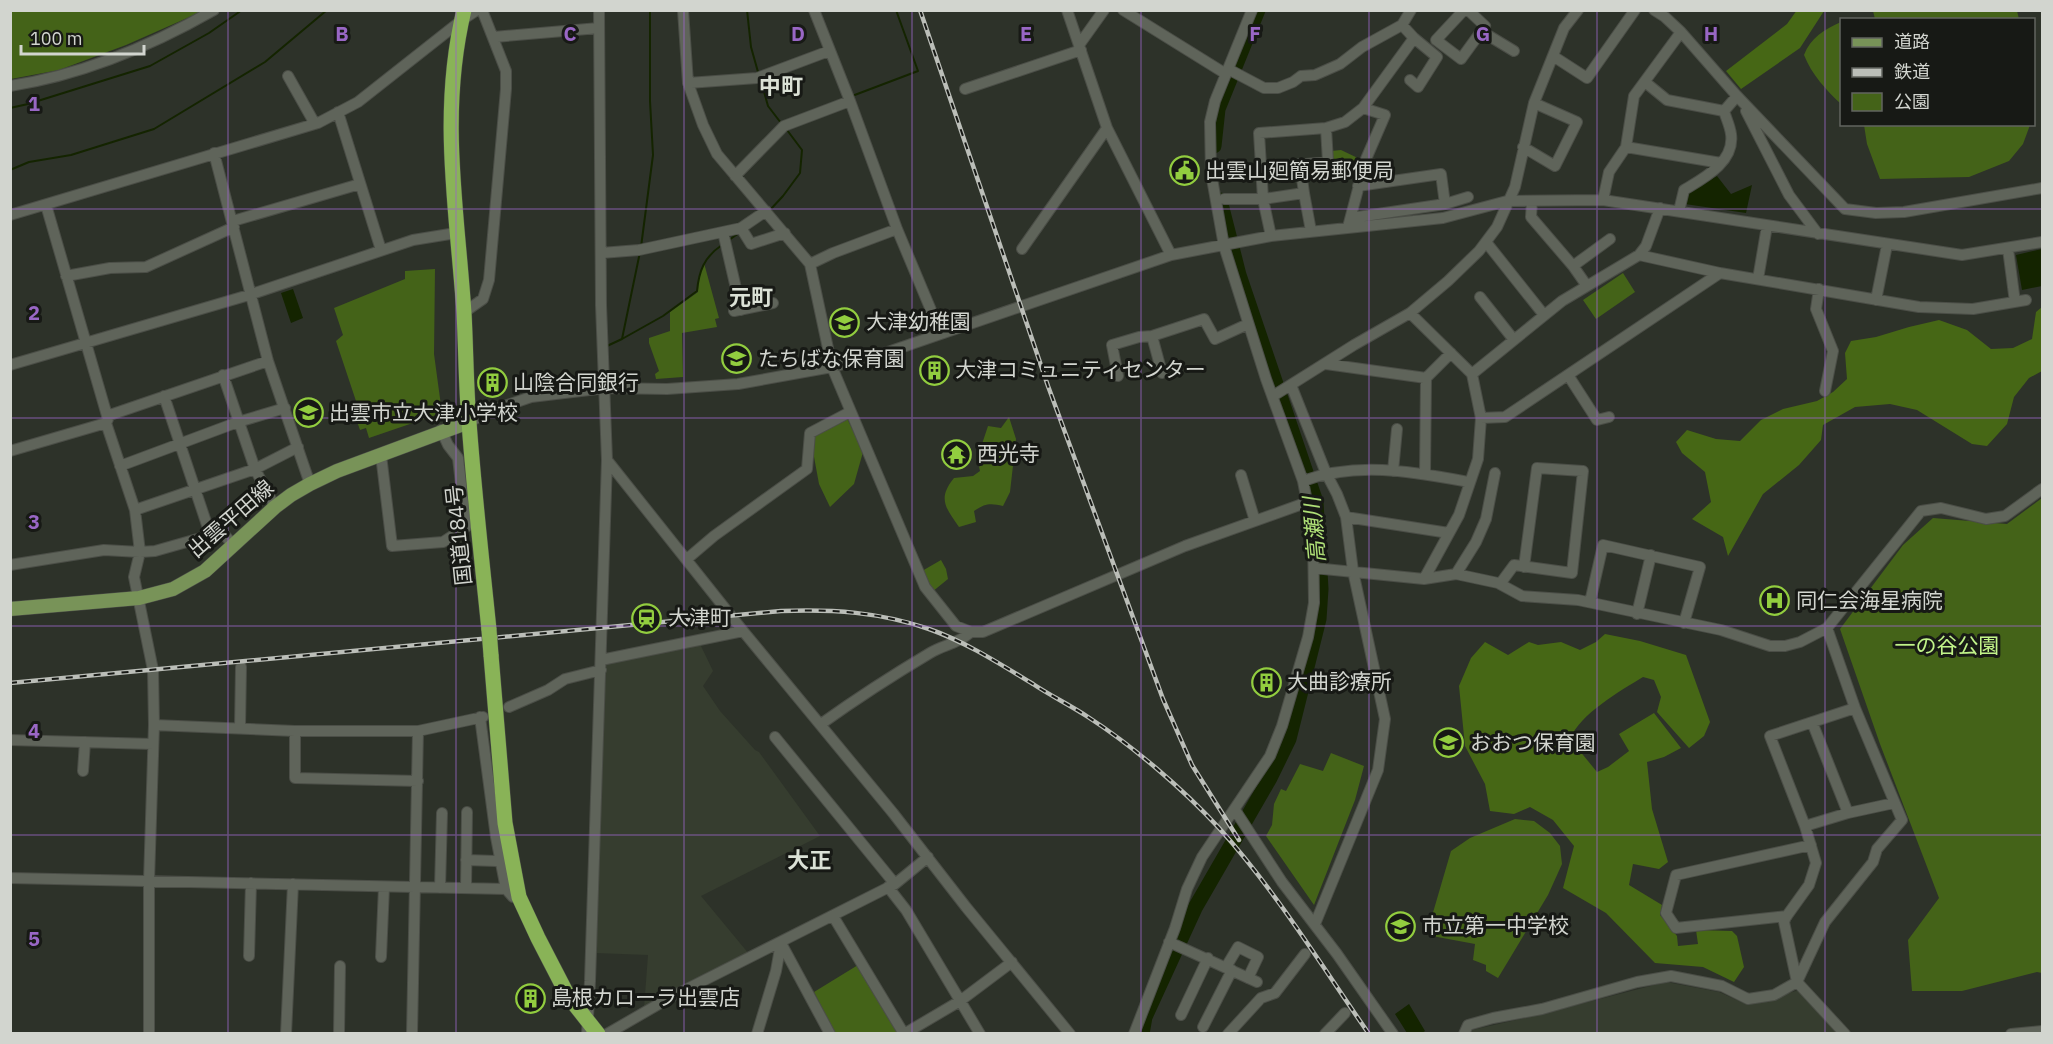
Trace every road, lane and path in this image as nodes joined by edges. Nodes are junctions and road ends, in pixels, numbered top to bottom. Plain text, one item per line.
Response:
1 (214, 10) edge
2 (477, 10) edge
3 (482, 10) edge
4 (599, 10) edge
5 (682, 10) edge
6 (814, 10) edge
7 (1067, 10) edge
8 (1104, 10) edge
9 (1123, 10) edge
10 (1252, 10) edge
11 (1411, 10) edge
12 (1466, 10) edge
13 (1578, 10) edge
14 (1635, 10) edge
15 (1654, 10) edge
16 (463, 15) edge
17 (1402, 25) junction
18 (598, 28) junction
19 (1481, 32) junction
20 (1682, 32) junction
21 (494, 37) junction
22 (1414, 38) junction
23 (1080, 48) junction
24 (829, 51) junction
25 (1514, 51) dead end
26 (1553, 56) junction
27 (1227, 72) junction
28 (288, 76) dead end
29 (1410, 80) dead end
30 (1645, 82) junction
31 (688, 83) junction
32 (10, 86) edge
33 (965, 89) dead end
34 (1739, 98) junction
35 (850, 101) junction
36 (1534, 103) junction
37 (1363, 108) junction
38 (1724, 111) junction
39 (338, 112) junction
40 (315, 124) junction
41 (1107, 128) junction
42 (1326, 128) junction
43 (1523, 147) junction
44 (1626, 147) junction
45 (214, 153) junction
46 (1721, 163) junction
47 (1300, 164) junction
48 (1262, 168) junction
49 (735, 176) junction
50 (360, 184) junction
51 (1358, 186) junction
52 (2043, 188) edge
53 (1304, 193) junction
54 (1468, 197) dead end
55 (1224, 199) dead end
56 (1263, 199) junction
57 (1603, 200) junction
58 (1507, 201) junction
59 (1532, 201) junction
60 (46, 204) junction
61 (1445, 204) junction
62 (1660, 208) junction
63 (766, 211) junction
64 (1679, 211) junction
65 (10, 215) edge
66 (1349, 223) junction
67 (233, 224) junction
68 (1767, 226) junction
69 (741, 228) junction
70 (897, 229) junction
71 (1311, 231) junction
72 (723, 232) junction
73 (456, 233) junction
74 (785, 234) junction
75 (1818, 234) junction
76 (1271, 236) junction
77 (1610, 239) dead end
78 (1486, 242) junction
79 (2043, 242) edge
80 (1887, 245) junction
81 (1224, 246) junction
82 (1022, 249) dead end
83 (2008, 249) junction
84 (381, 250) junction
85 (602, 253) junction
86 (1171, 255) junction
87 (1639, 255) junction
88 (810, 264) junction
89 (1573, 266) junction
90 (1720, 273) junction
91 (66, 276) junction
92 (1758, 279) junction
93 (1587, 286) junction
94 (1819, 289) junction
95 (249, 295) junction
96 (1480, 297) dead end
97 (1876, 300) junction
98 (773, 303) dead end
99 (464, 313) junction
100 (1410, 313) junction
101 (1544, 315) junction
102 (1248, 324) junction
103 (941, 334) junction
104 (1152, 336) junction
105 (1514, 340) junction
106 (85, 343) junction
107 (1451, 353) junction
108 (267, 361) junction
109 (1326, 363) junction
110 (10, 364) edge
111 (832, 367) junction
112 (1162, 373) dead end
113 (1472, 374) junction
114 (223, 375) junction
115 (1568, 375) junction
116 (1118, 376) dead end
117 (1426, 378) junction
118 (1291, 385) junction
119 (606, 388) junction
120 (1825, 391) dead end
121 (164, 396) junction
122 (1273, 396) junction
123 (285, 408) junction
124 (850, 412) junction
125 (1609, 417) dead end
126 (1482, 418) junction
127 (106, 420) junction
128 (238, 422) junction
129 (469, 422) junction
130 (1397, 429) dead end
131 (441, 430) junction
132 (179, 444) junction
133 (298, 447) junction
134 (10, 451) edge
135 (381, 455) junction
136 (607, 460) junction
137 (120, 466) junction
138 (255, 469) junction
139 (1393, 471) junction
140 (1495, 472) dead end
141 (1326, 473) junction
142 (1240, 474) dead end
143 (1425, 474) junction
144 (1303, 481) junction
145 (1469, 482) junction
146 (310, 484) junction
147 (2043, 489) edge
148 (194, 490) junction
149 (1308, 502) junction
150 (275, 507) junction
151 (135, 510) junction
152 (1346, 518) junction
153 (1255, 521) junction
154 (210, 534) junction
155 (1449, 534) junction
156 (234, 546) junction
157 (140, 552) junction
158 (1652, 555) junction
159 (687, 560) junction
160 (10, 564) edge
161 (1524, 567) junction
162 (1314, 568) junction
163 (1353, 571) junction
164 (1456, 574) junction
165 (1424, 579) junction
166 (1500, 584) junction
167 (139, 598) junction
168 (1590, 602) junction
169 (10, 609) edge
170 (1637, 614) junction
171 (1684, 623) junction
172 (1827, 628) junction
173 (743, 631) junction
174 (971, 632) junction
175 (601, 665) junction
176 (241, 667) dead end
177 (509, 707) dead end
178 (1854, 708) junction
179 (1812, 722) junction
180 (821, 724) junction
181 (154, 725) junction
182 (240, 728) junction
183 (295, 731) junction
184 (418, 731) junction
185 (775, 737) dead end
186 (10, 740) edge
187 (85, 742) junction
188 (153, 744) junction
189 (83, 771) dead end
190 (418, 781) junction
191 (1894, 803) junction
192 (1235, 810) junction
193 (467, 812) dead end
194 (442, 813) dead end
195 (1848, 813) junction
196 (1805, 826) junction
197 (1811, 845) junction
198 (928, 857) junction
199 (466, 860) junction
200 (496, 861) dead end
201 (10, 878) edge
202 (149, 881) junction
203 (251, 883) junction
204 (293, 884) junction
205 (891, 885) junction
206 (384, 887) junction
207 (415, 888) junction
208 (440, 888) junction
209 (466, 888) junction
210 (513, 893) junction
211 (833, 916) junction
212 (1787, 916) junction
213 (1315, 924) junction
214 (1169, 942) junction
215 (781, 943) junction
216 (1305, 954) dead end
217 (249, 956) dead end
218 (381, 957) dead end
219 (1208, 958) junction
220 (1012, 962) junction
221 (340, 966) dead end
222 (1229, 968) junction
223 (1797, 982) junction
224 (960, 1001) junction
225 (1345, 1013) dead end
226 (1181, 1015) dead end
227 (587, 1027) edge
228 (1203, 1027) dead end
229 (2043, 1031) edge
230 (904, 1033) edge
231 (148, 1034) edge
232 (286, 1034) edge
233 (339, 1034) edge
234 (412, 1034) edge
235 (598, 1034) edge
236 (607, 1034) edge
237 (757, 1034) edge
238 (830, 1034) edge
239 (980, 1034) edge
240 (1070, 1034) edge
241 (1134, 1034) edge
242 (1228, 1034) edge
243 (1325, 1034) edge
244 (1393, 1034) edge
245 (1464, 1034) edge
246 (1845, 1034) edge
247 (2011, 1034) edge

1 - 32 street
2 - 16 street
3 - 21 street
4 - 18 street
5 - 31 street
6 - 24 street
7 - 23 street
8 - 23 street
9 - 27 street
10 - 27 street
11 - 17 street
12 - 19 street
12 - 19 street
13 - 26 street
14 - 26 street
15 - 20 street
16 - 39 street
16 - 73 highway, 国道184号
17 - 22 street
17 - 27 street
18 - 21 street
18 - 85 street
19 - 25 street
20 - 30 street
20 - 34 street
21 - 99 street
22 - 29 street
22 - 37 street
23 - 33 street
23 - 41 street
24 - 31 street
24 - 35 street
26 - 36 street
27 - 81 street
28 - 40 street
30 - 38 street
30 - 44 street
31 - 49 street
34 - 38 street
34 - 52 street
34 - 75 street
35 - 49 street
35 - 70 street
36 - 43 street
36 - 43 street
37 - 42 street
37 - 51 street
38 - 46 street
39 - 40 street
39 - 50 street
40 - 45 street
41 - 82 street
41 - 86 street
42 - 47 street
42 - 48 street
43 - 58 street
44 - 46 street
44 - 57 street
45 - 60 street
45 - 67 street
46 - 64 street
47 - 48 street
47 - 53 street
48 - 56 street
49 - 63 street
50 - 67 street
50 - 84 street
51 - 61 street
51 - 66 street
53 - 56 street
53 - 71 street
54 - 61 street
55 - 56 street
56 - 76 street
57 - 59 street
57 - 62 street
58 - 59 street
58 - 66 street
58 - 78 street
59 - 89 street
60 - 65 street
60 - 91 street
61 - 66 street
62 - 64 street
62 - 87 street
63 - 69 street
63 - 74 street
64 - 68 street
66 - 71 street
67 - 91 street
67 - 95 street
68 - 75 street
68 - 92 street
69 - 72 street
69 - 74 street
70 - 88 street
70 - 103 street
71 - 76 street
72 - 85 street
72 - 98 street
73 - 84 street
73 - 99 highway, 国道184号
74 - 88 street
75 - 80 street
76 - 81 street
77 - 89 street
78 - 100 street
78 - 101 street
79 - 83 street
80 - 83 street
80 - 97 street
81 - 86 street
81 - 102 street
83 - 97 street
84 - 95 street
85 - 119 street
86 - 103 street
87 - 90 street
87 - 93 street
88 - 111 street
89 - 93 street
90 - 92 street
90 - 115 street
91 - 106 street
92 - 94 street
93 - 101 street
94 - 97 street
94 - 120 street
95 - 106 street
95 - 108 street
96 - 105 street
99 - 129 highway, 国道184号
100 - 107 street
100 - 109 street
101 - 105 street
102 - 104 street
102 - 122 street
103 - 111 street
104 - 112 street
104 - 116 street
105 - 113 street
106 - 110 street
106 - 127 street
107 - 113 street
107 - 117 street
108 - 114 street
108 - 123 street
109 - 117 street
109 - 118 street
111 - 119 street
111 - 124 street
113 - 126 street
114 - 121 street
114 - 128 street
115 - 125 street
115 - 126 street
117 - 143 street
118 - 122 street
118 - 141 street
119 - 129 street
119 - 136 street
121 - 127 street
121 - 132 street
122 - 144 street
123 - 128 street
123 - 133 street
124 - 159 street
124 - 174 street
126 - 145 street
127 - 134 street
127 - 137 street
128 - 132 street
128 - 138 street
129 - 131 main road, 出雲平田線
129 - 210 highway, 国道184号, bridge
130 - 139 street
131 - 135 main road, 出雲平田線
131 - 135 street
132 - 137 street
132 - 148 street
133 - 138 street
133 - 146 street
135 - 146 main road, 出雲平田線
136 - 159 street
136 - 175 street
137 - 151 street
138 - 148 street
138 - 150 street
139 - 141 street
139 - 143 street
140 - 164 street
141 - 144 street
141 - 152 street
142 - 153 street
143 - 145 street
144 - 149 street
145 - 155 street
146 - 150 main road, 出雲平田線
147 - 172 street
148 - 151 street
148 - 154 street
149 - 153 street
149 - 162 street
150 - 156 main road, 出雲平田線
151 - 157 street
152 - 155 street
152 - 163 street
153 - 174 street
154 - 156 street
154 - 157 street
155 - 165 street
156 - 167 main road, 出雲平田線
157 - 160 street
157 - 167 street
158 - 168 street
158 - 170 street
158 - 171 street
159 - 173 street
161 - 161 street
161 - 166 street
162 - 163 street
162 - 192 street
163 - 165 street
163 - 213 street
164 - 165 street
164 - 166 street
166 - 168 street
167 - 169 main road, 出雲平田線
167 - 181 street
168 - 170 street
170 - 171 street
171 - 172 street
172 - 178 street
173 - 175 street
173 - 180 street
174 - 180 street
175 - 177 street
175 - 227 street
176 - 182 street
178 - 179 street
178 - 191 street
179 - 195 street
179 - 196 street
180 - 198 street
181 - 182 street
181 - 188 street
182 - 183 street
183 - 184 street
183 - 190 street
184 - 190 street
184 - 210 street
185 - 205 street
186 - 187 street
187 - 188 street
187 - 189 street
188 - 202 street
190 - 207 street
191 - 195 street
191 - 223 street
192 - 213 street
192 - 214 street
193 - 199 street
194 - 208 street
195 - 196 street
196 - 197 street
197 - 212 street
197 - 212 street
198 - 205 street
198 - 220 street
199 - 200 street
199 - 209 street
201 - 202 street
202 - 203 street
202 - 231 street
203 - 204 street
203 - 217 street
204 - 206 street
204 - 232 street
205 - 211 street
205 - 224 street
206 - 207 street
206 - 218 street
207 - 208 street
207 - 234 street
208 - 209 street
209 - 210 street
210 - 227 highway, 国道184号
211 - 215 street
211 - 230 street
212 - 223 street
213 - 244 street
214 - 219 street
214 - 241 street
215 - 236 street
215 - 237 street
215 - 238 street
216 - 242 street
219 - 222 street
219 - 226 street
220 - 224 street
220 - 240 street
221 - 233 street
222 - 222 street
222 - 228 street
223 - 245 street
223 - 246 street
224 - 230 street
224 - 239 street
225 - 243 street
227 - 235 highway, 国道184号
229 - 247 street

